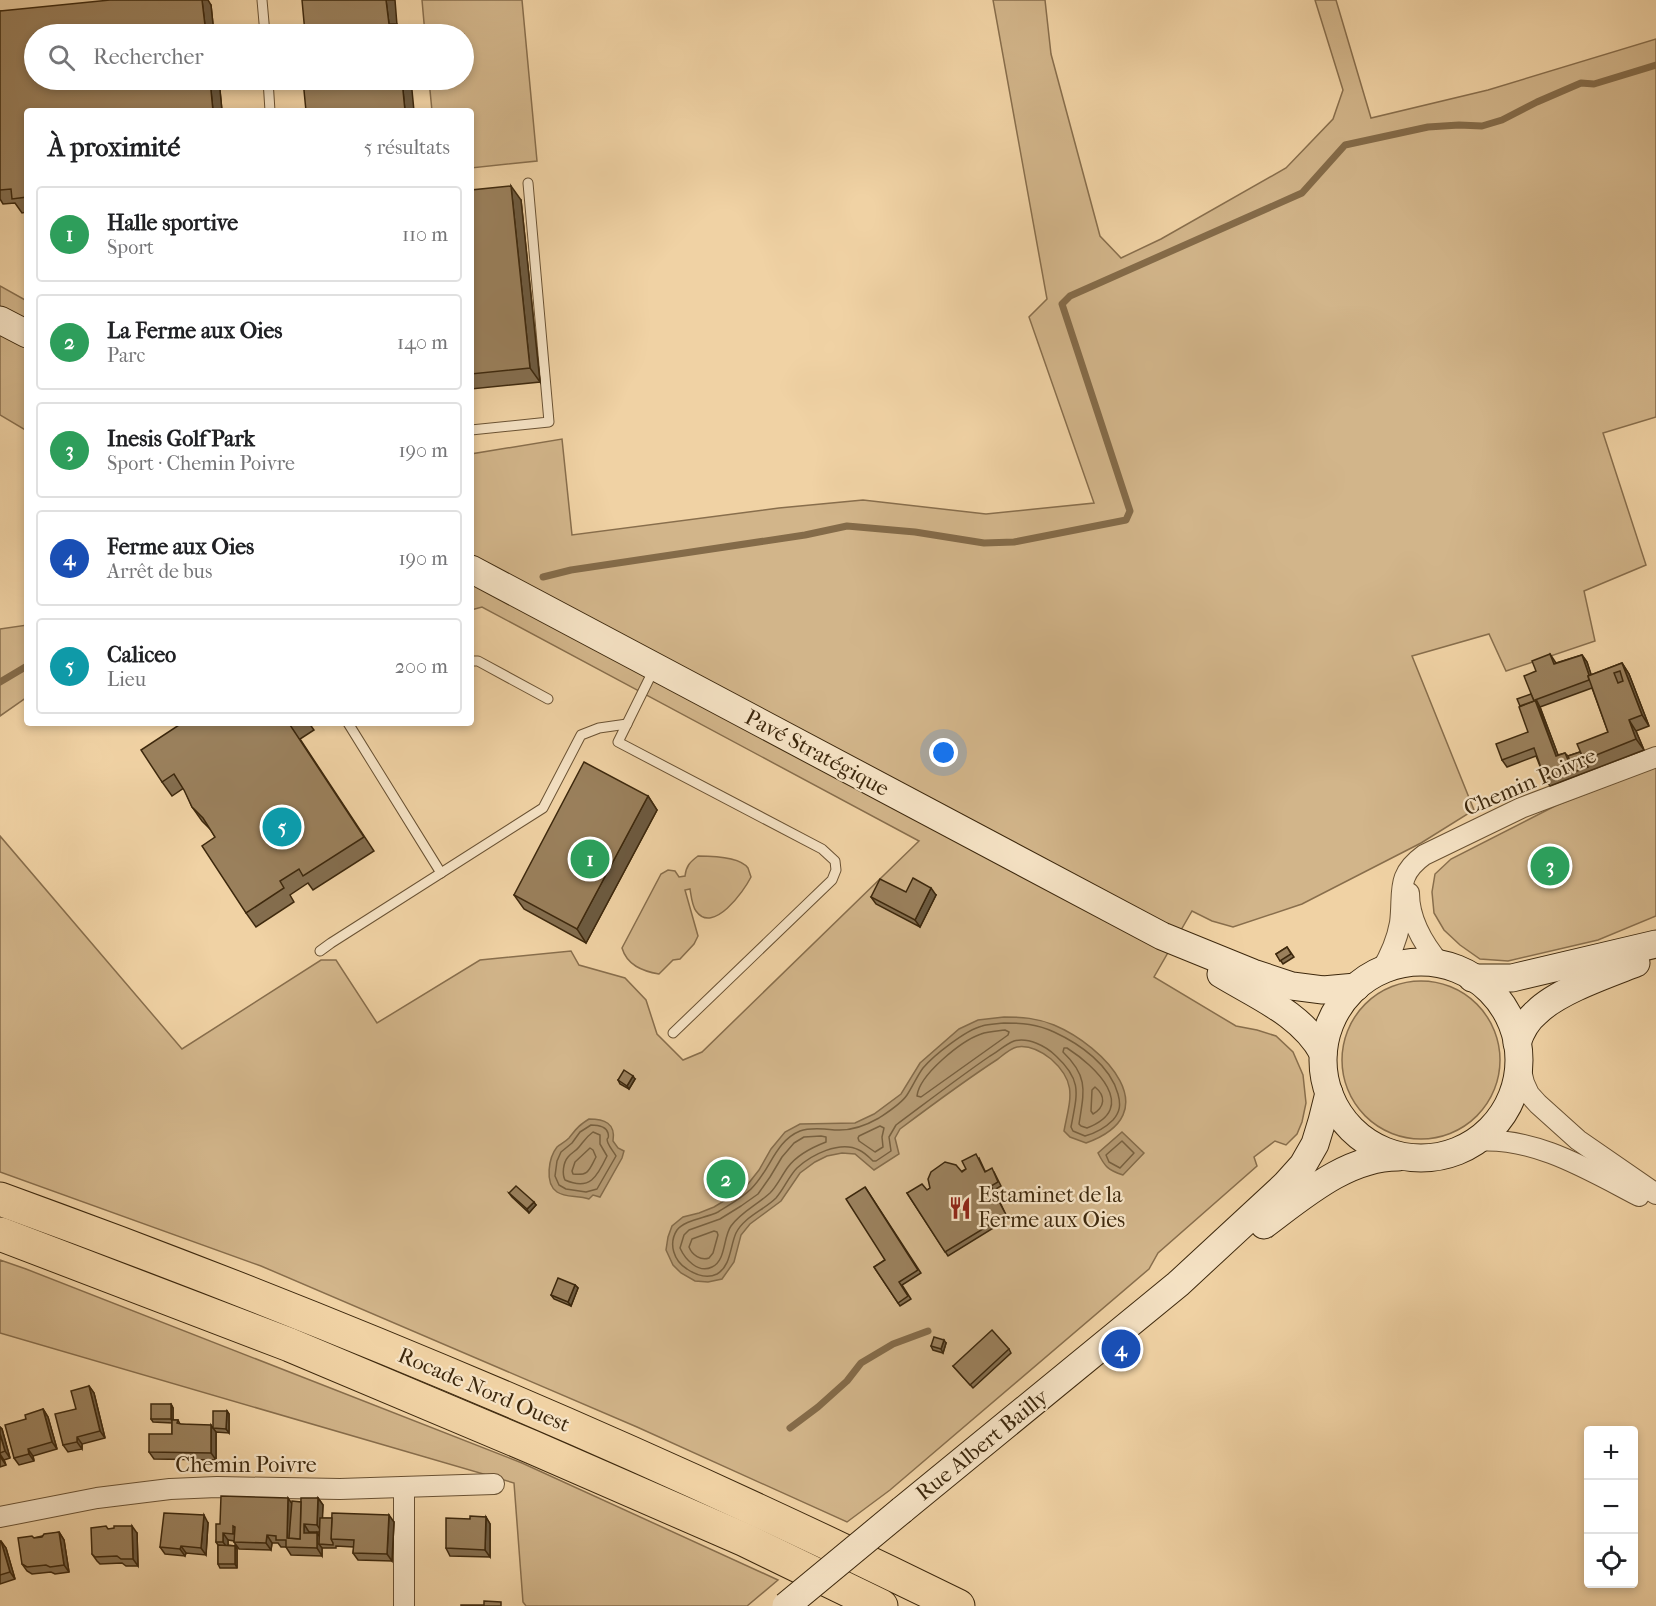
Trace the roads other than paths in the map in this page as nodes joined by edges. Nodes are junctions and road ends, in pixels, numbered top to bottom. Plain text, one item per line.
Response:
1 (262, 0) edge
2 (264, 24) edge
3 (269, 90) edge
4 (270, 108) edge
5 (528, 183) dead end
6 (0, 320) edge
7 (24, 332) edge
8 (474, 430) edge
9 (474, 571) edge
10 (474, 661) edge
11 (655, 667) junction
12 (548, 699) dead end
13 (627, 724) junction
14 (350, 726) edge
15 (1656, 757) edge
16 (1424, 855) junction
17 (441, 873) junction
18 (1162, 936) junction
19 (1656, 944) edge
20 (320, 951) dead end
21 (1656, 955) edge
22 (1441, 965) junction
23 (1381, 971) junction
24 (1472, 978) junction
25 (1356, 987) junction
26 (673, 1033) dead end
27 (1323, 1053) junction
28 (1518, 1053) junction
29 (1329, 1093) junction
30 (1476, 1141) junction
31 (1405, 1156) junction
32 (1656, 1194) edge
33 (0, 1199) edge
34 (1656, 1204) edge
35 (0, 1234) edge
36 (1178, 1284) junction
37 (494, 1484) dead end
38 (404, 1487) junction
39 (0, 1517) edge
40 (404, 1606) edge
41 (786, 1606) edge
42 (881, 1606) edge
43 (958, 1606) edge

1 - 2 lane
3 - 4 lane
5 - 8 lane
6 - 7 main road
9 - 11 main road, Pavé Stratégique
10 - 12 lane
11 - 13 lane
11 - 18 main road, Pavé Stratégique
13 - 17 lane
13 - 26 lane
14 - 17 lane
15 - 16 street, Chemin Poivre
16 - 22 street
16 - 23 street, Chemin Poivre
17 - 20 lane
18 - 25 main road, Pavé Stratégique
18 - 27 main road, Pavé Stratégique
19 - 24 main road
21 - 28 main road
22 - 23 main road
22 - 24 main road
23 - 25 main road
24 - 28 main road
25 - 27 main road
27 - 29 main road
28 - 30 main road
28 - 32 street
29 - 31 main road
29 - 36 main road, Rue Albert Bailly
30 - 31 main road
30 - 34 street
31 - 36 main road, Rue Albert Bailly
33 - 43 highway, Rocade Nord Ouest
35 - 42 highway, Rocade Nord Ouest
36 - 41 main road, Rue Albert Bailly, bridge
37 - 38 street, Chemin Poivre
38 - 39 street, Chemin Poivre
38 - 40 street

